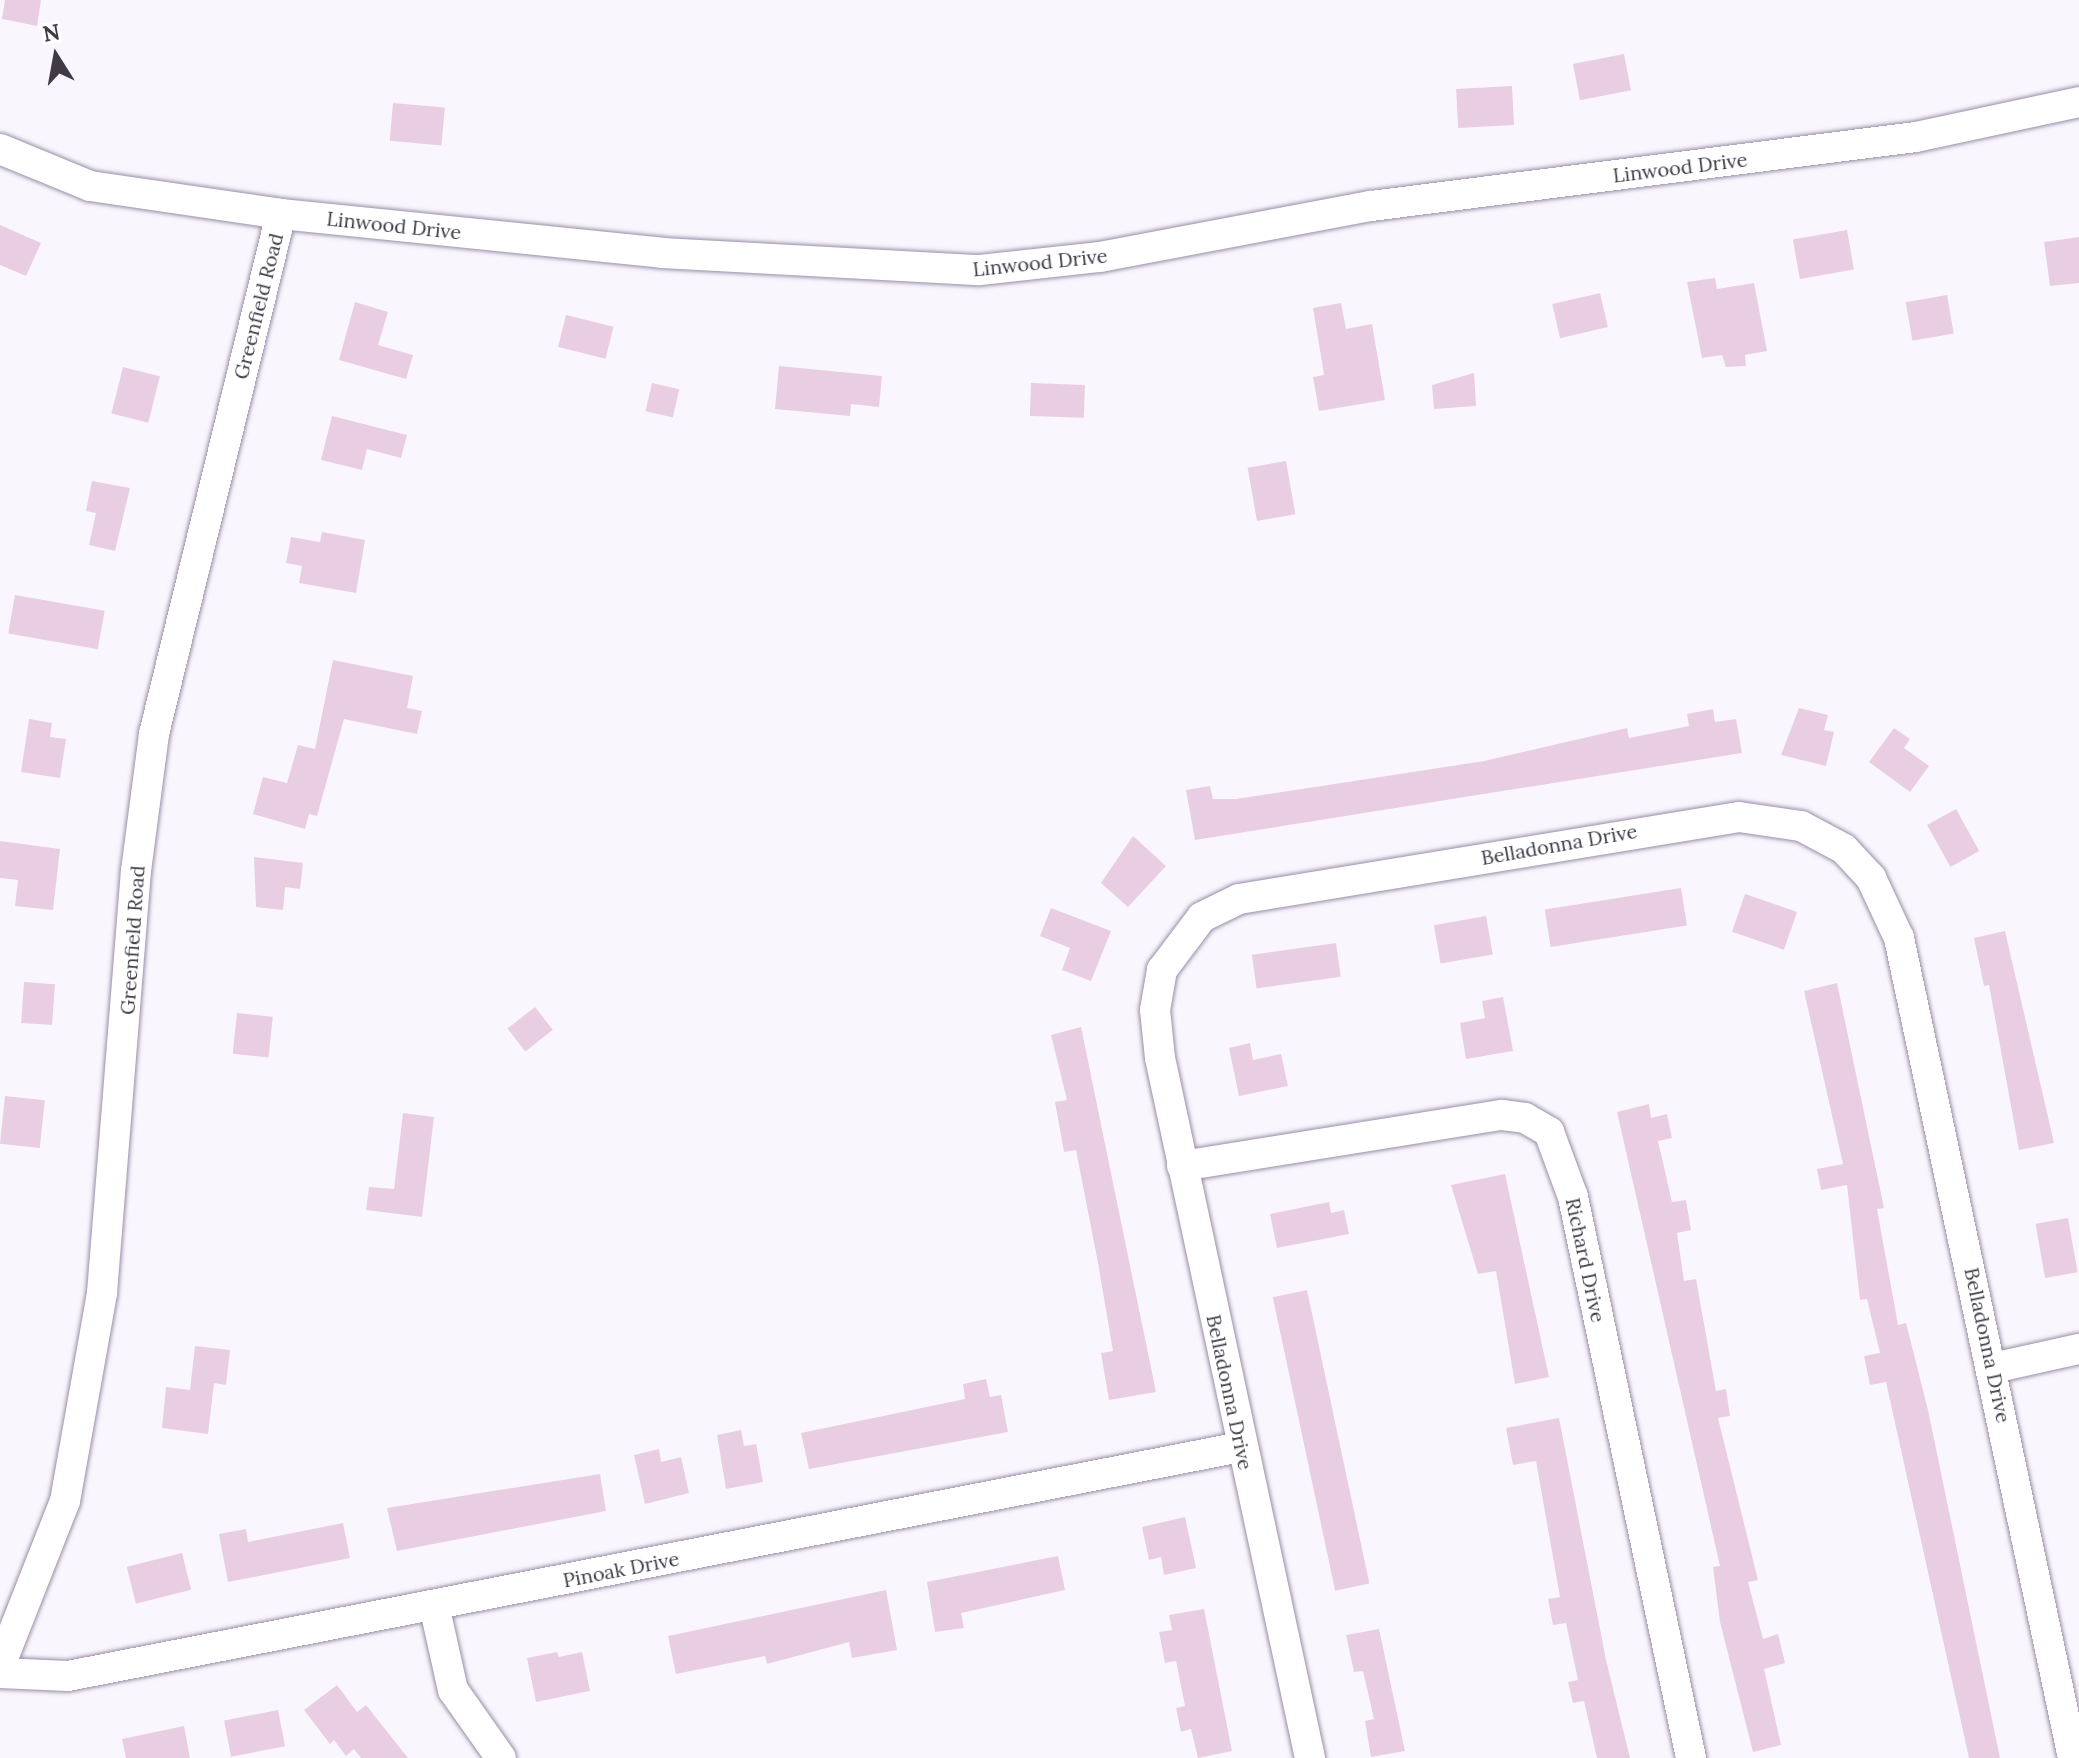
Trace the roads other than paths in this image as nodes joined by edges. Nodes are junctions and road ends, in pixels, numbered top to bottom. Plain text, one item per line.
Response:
1 (2079, 102) edge
2 (0, 149) edge
3 (281, 214) junction
4 (1182, 1166) junction
5 (2079, 1349) edge
6 (1993, 1368) junction
7 (1241, 1447) junction
8 (434, 1605) junction
9 (0, 1666) edge
10 (0, 1673) edge
11 (501, 1758) edge
12 (1310, 1758) edge
13 (1691, 1758) edge
14 (2073, 1758) edge

1 - 3 street, Linwood Drive
2 - 3 street, Linwood Drive
3 - 9 street, Greenfield Road
4 - 6 street, Belladonna Drive
4 - 7 street, Belladonna Drive
4 - 13 street, Richard Drive
5 - 6 street
6 - 14 street, Belladonna Drive
7 - 8 street, Pinoak Drive
7 - 12 street, Belladonna Drive
8 - 10 street, Pinoak Drive
8 - 11 street

